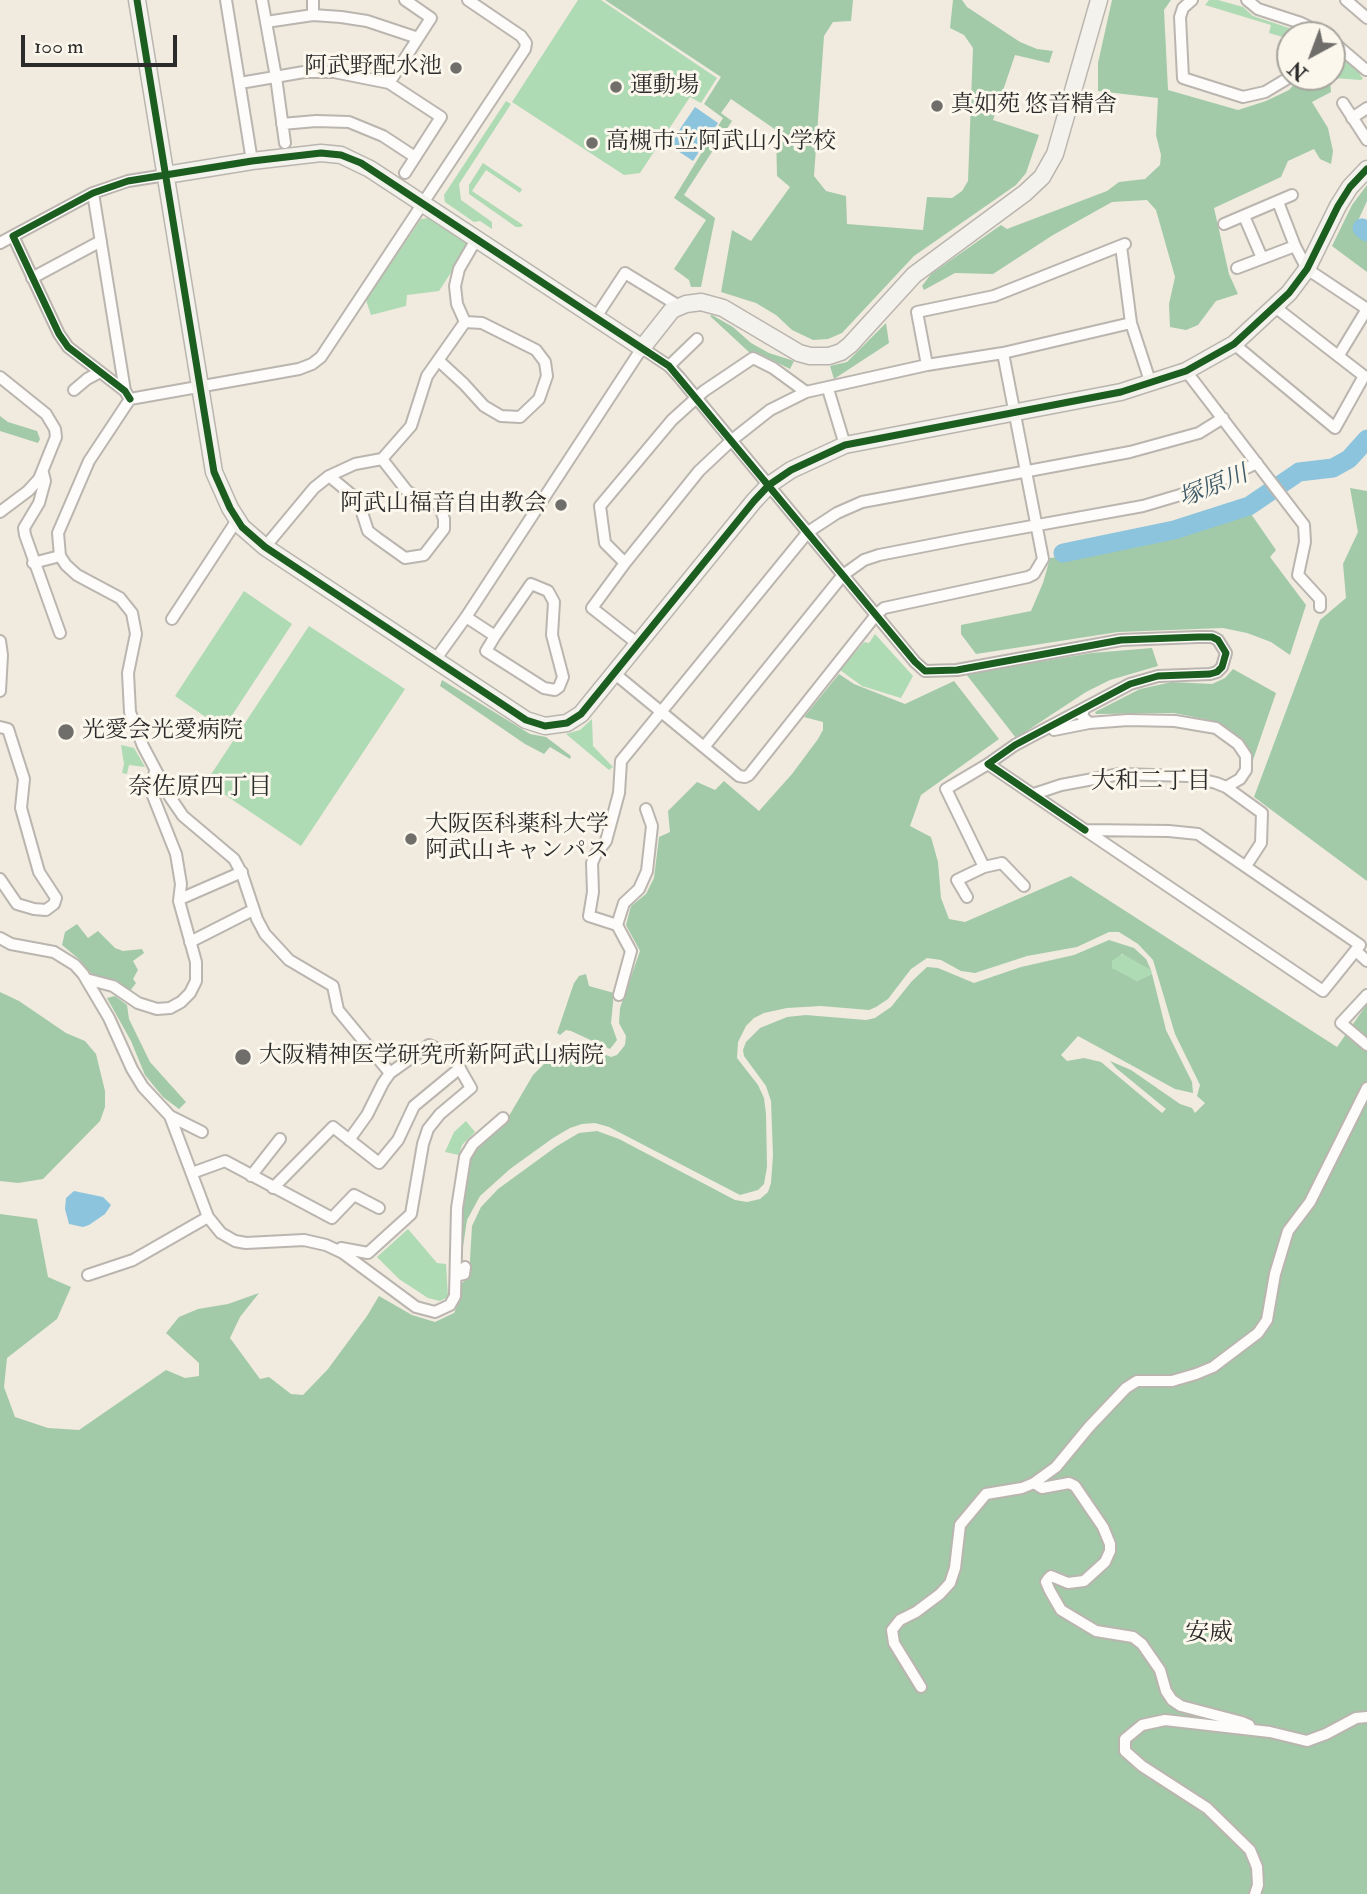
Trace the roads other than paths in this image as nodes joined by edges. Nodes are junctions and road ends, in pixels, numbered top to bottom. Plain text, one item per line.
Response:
1 (137, 0) edge
2 (226, 0) edge
3 (262, 0) edge
4 (313, 0) edge
5 (405, 0) edge
6 (468, 0) edge
7 (1099, 0) edge
8 (1192, 0) edge
9 (1247, 0) edge
10 (1346, 0) edge
11 (313, 15) junction
12 (1367, 18) edge
13 (1295, 21) edge
14 (266, 22) junction
15 (418, 38) junction
16 (1346, 53) edge
17 (1366, 70) edge
18 (276, 77) junction
19 (240, 83) junction
20 (389, 83) junction
21 (1276, 85) edge
22 (1343, 103) dead end
23 (1367, 108) edge
24 (1352, 118) junction
25 (282, 124) junction
26 (1367, 140) edge
27 (285, 143) dead end
28 (415, 156) junction
29 (252, 161) junction
30 (1367, 169) edge
31 (405, 173) dead end
32 (166, 175) junction
33 (93, 193) junction
34 (1292, 195) dead end
35 (1278, 202) junction
36 (423, 203) junction
37 (1244, 216) junction
38 (1224, 224) dead end
39 (13, 236) junction
40 (477, 238) junction
41 (101, 241) junction
42 (0, 243) edge
43 (1295, 246) junction
44 (1262, 258) junction
45 (1237, 268) dead end
46 (1307, 268) junction
47 (32, 278) junction
48 (679, 306) junction
49 (1275, 307) junction
50 (596, 317) junction
51 (465, 322) junction
52 (1131, 323) junction
53 (697, 339) dead end
54 (1234, 344) junction
55 (642, 348) junction
56 (1003, 353) junction
57 (1339, 355) junction
58 (439, 361) junction
59 (927, 365) junction
60 (670, 366) junction
61 (1186, 371) junction
62 (100, 372) junction
63 (0, 377) edge
64 (1151, 384) junction
65 (199, 387) junction
66 (828, 389) junction
67 (74, 390) dead end
68 (806, 392) junction
69 (128, 395) junction
70 (696, 397) junction
71 (1014, 413) junction
72 (1223, 418) junction
73 (732, 440) junction
74 (845, 445) junction
75 (382, 459) junction
76 (1257, 463) junction
77 (1026, 471) junction
78 (43, 474) junction
79 (329, 477) junction
80 (769, 485) junction
81 (0, 512) edge
82 (237, 520) junction
83 (1036, 524) junction
84 (808, 532) junction
85 (265, 547) junction
86 (60, 556) junction
87 (33, 563) junction
88 (625, 563) junction
89 (843, 575) junction
90 (1320, 607) dead end
91 (876, 615) junction
92 (466, 617) junction
93 (172, 619) dead end
94 (60, 633) dead end
95 (495, 636) junction
96 (0, 641) edge
97 (638, 644) junction
98 (435, 660) junction
99 (614, 673) junction
100 (0, 691) edge
101 (1084, 709) junction
102 (661, 712) junction
103 (1089, 723) junction
104 (0, 727) edge
105 (1033, 736) junction
106 (704, 747) junction
107 (988, 764) junction
108 (155, 771) junction
109 (1226, 787) junction
110 (1034, 794) junction
111 (646, 809) dead end
112 (1085, 830) junction
113 (1246, 866) junction
114 (984, 867) junction
115 (242, 872) junction
116 (0, 879) edge
117 (1024, 886) dead end
118 (967, 897) dead end
119 (180, 899) junction
120 (253, 910) junction
121 (617, 925) junction
122 (0, 938) edge
123 (190, 942) junction
124 (1356, 951) junction
125 (1367, 961) edge
126 (86, 979) junction
127 (619, 995) dead end
128 (1367, 995) edge
129 (1367, 1045) edge
130 (460, 1068) junction
131 (390, 1073) junction
132 (1367, 1088) edge
133 (170, 1116) junction
134 (503, 1118) dead end
135 (202, 1132) dead end
136 (280, 1139) dead end
137 (349, 1140) junction
138 (191, 1173) junction
139 (251, 1175) junction
140 (273, 1188) junction
141 (379, 1208) dead end
142 (208, 1217) junction
143 (331, 1247) junction
144 (465, 1267) dead end
145 (88, 1275) dead end
146 (456, 1276) junction
147 (1034, 1483) junction
148 (921, 1687) dead end
149 (1367, 1717) edge
150 (1251, 1730) junction
151 (1255, 1894) edge

1 - 32 street
2 - 19 street
3 - 14 street
4 - 11 street
5 - 15 street
6 - 36 street
7 - 48 street
8 - 21 street
9 - 13 street
10 - 12 street
11 - 14 street
11 - 15 street
14 - 18 street
15 - 20 street
16 - 17 street
18 - 19 street
18 - 20 street
18 - 25 street
19 - 29 street
20 - 28 street
22 - 24 street
23 - 24 street
24 - 26 street
25 - 27 street
25 - 28 street
28 - 31 street
29 - 32 street
29 - 36 street
30 - 46 street
32 - 33 street
32 - 65 street
33 - 39 street
33 - 41 street
34 - 35 street
35 - 37 street
35 - 43 street
36 - 40 street
36 - 65 street
37 - 38 street
37 - 44 street
39 - 42 street
39 - 47 street
40 - 50 street
40 - 51 street
41 - 47 street
41 - 69 street
43 - 44 street
43 - 46 street
44 - 45 street
46 - 49 street
46 - 57 street
47 - 62 street
48 - 50 street
48 - 55 street
49 - 54 street
49 - 57 street
50 - 55 street
51 - 58 street
51 - 58 street
52 - 56 street
52 - 59 street
52 - 64 street
53 - 60 street
54 - 57 street
54 - 61 street
55 - 60 street
55 - 92 street
56 - 59 street
56 - 71 street
58 - 75 street
59 - 66 street
60 - 70 street
61 - 64 street
61 - 72 street
62 - 67 street
62 - 69 street
63 - 78 street
64 - 71 street
65 - 69 street
65 - 82 street
66 - 68 street
66 - 74 street
68 - 70 street
68 - 73 street
69 - 86 street
70 - 73 street
70 - 88 street
71 - 74 street
71 - 77 street
72 - 76 street
72 - 77 street
73 - 80 street
73 - 88 street
74 - 80 street
75 - 79 street
75 - 79 street
76 - 83 street
76 - 90 street
77 - 83 street
77 - 84 street
78 - 81 street
78 - 87 street
79 - 85 street
80 - 84 street
80 - 97 street
82 - 85 street
82 - 93 street
83 - 89 street
83 - 91 street
84 - 89 street
84 - 102 street
85 - 98 street
86 - 87 street
86 - 108 street
87 - 94 street
88 - 97 street
89 - 91 street
89 - 106 street
91 - 101 street
91 - 106 street
92 - 95 street
92 - 98 street
95 - 95 street
96 - 100 street
97 - 99 street
98 - 99 street
99 - 102 street
101 - 103 street
101 - 105 street
102 - 106 street
102 - 121 street
103 - 105 street
103 - 109 street
104 - 116 street
105 - 107 street
107 - 110 street
107 - 114 street
108 - 115 street
108 - 119 street
109 - 110 street
109 - 113 street
110 - 112 street
111 - 121 street
112 - 113 street
112 - 124 street
113 - 124 street
114 - 117 street
114 - 118 street
115 - 119 street
115 - 120 street
119 - 123 street
120 - 123 street
120 - 131 street
121 - 127 street
122 - 126 street
123 - 126 street
124 - 125 street
126 - 133 street
128 - 129 street
130 - 131 street
130 - 137 street
130 - 143 street
131 - 137 street
132 - 147 street
133 - 135 street
133 - 138 street
134 - 146 street
136 - 139 street
137 - 140 street
138 - 139 street
138 - 142 street
139 - 140 street
140 - 141 street
142 - 143 street
142 - 145 street
143 - 146 street
144 - 146 street
147 - 148 street
147 - 150 street
149 - 150 street
150 - 151 street

